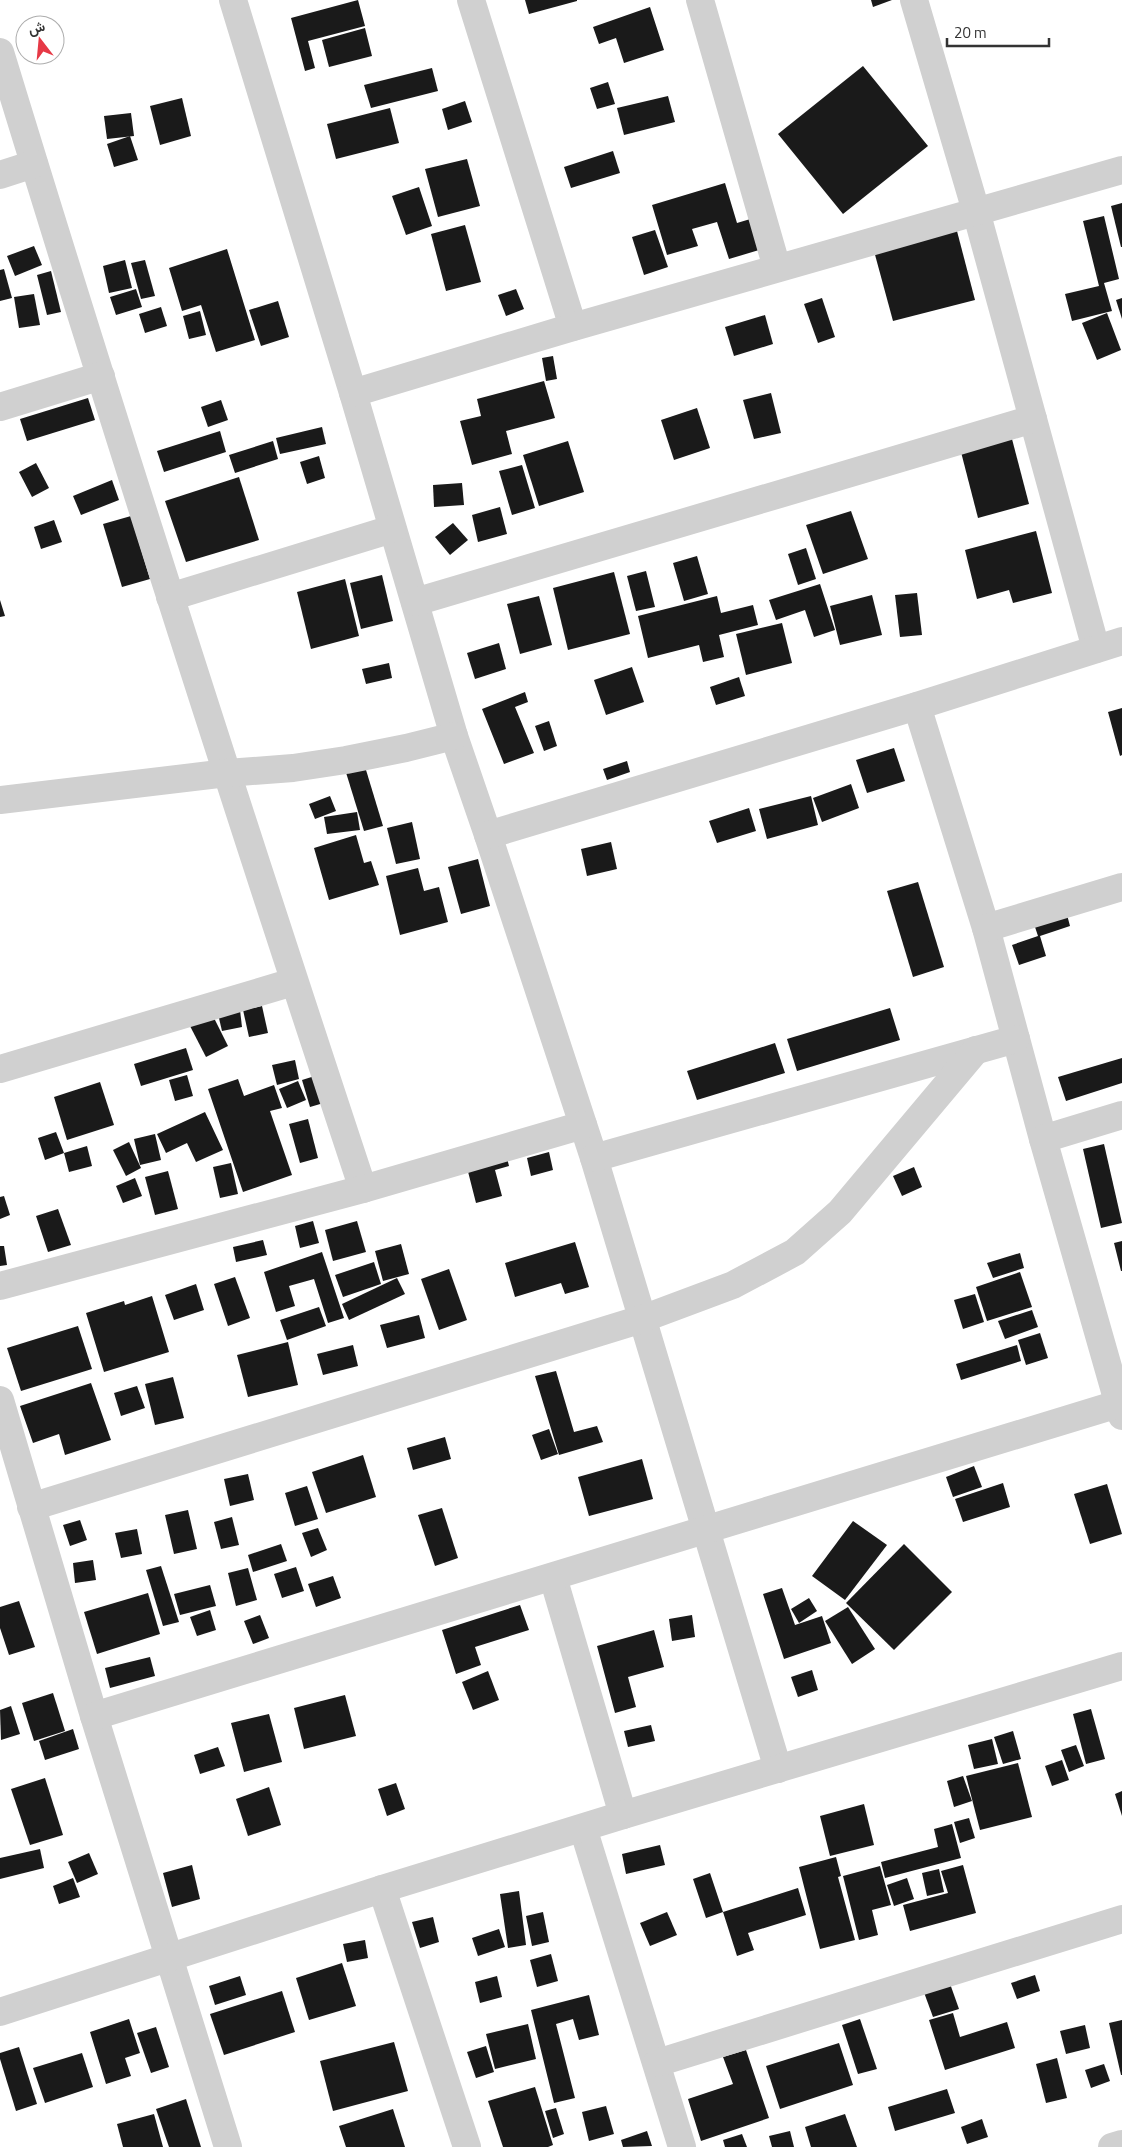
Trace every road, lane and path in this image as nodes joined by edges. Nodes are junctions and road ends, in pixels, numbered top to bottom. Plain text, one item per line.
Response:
1 (233, 0) edge
2 (472, 0) edge
3 (700, 0) edge
4 (914, 0) edge
5 (0, 52) edge
6 (34, 164) junction
7 (1122, 170) edge
8 (0, 175) edge
9 (976, 211) junction
10 (777, 268) junction
11 (573, 327) junction
12 (101, 376) junction
13 (353, 393) junction
14 (0, 407) edge
15 (1033, 419) junction
16 (392, 529) junction
17 (170, 597) junction
18 (415, 602) junction
19 (1122, 641) edge
20 (1096, 649) junction
21 (917, 706) junction
22 (454, 736) junction
23 (227, 773) junction
24 (0, 800) edge
25 (488, 835) junction
26 (1122, 887) edge
27 (986, 928) junction
28 (294, 982) junction
29 (1016, 1039) junction
30 (976, 1050) junction
31 (0, 1069) edge
32 (1122, 1115) edge
33 (583, 1125) junction
34 (1043, 1139) junction
35 (594, 1158) junction
36 (363, 1189) junction
37 (0, 1286) edge
38 (642, 1319) junction
39 (1113, 1350) edge
40 (0, 1400) edge
41 (1120, 1410) edge
42 (30, 1507) junction
43 (705, 1529) junction
44 (553, 1577) junction
45 (1122, 1666) edge
46 (94, 1716) junction
47 (778, 1769) junction
48 (623, 1815) junction
49 (583, 1828) junction
50 (382, 1889) junction
51 (1122, 1919) edge
52 (168, 1958) junction
53 (0, 2012) edge
54 (657, 2063) junction
55 (1122, 2144) edge
56 (228, 2147) edge
57 (467, 2147) edge
58 (682, 2147) edge
59 (1112, 2147) edge

1 - 13 street
2 - 11 street
3 - 10 street
4 - 9 street
5 - 6 street
6 - 8 street
6 - 12 street
7 - 9 street
9 - 10 street
9 - 15 street
10 - 11 street
11 - 13 street
12 - 14 street
12 - 17 street
13 - 16 street
15 - 18 street
15 - 20 street
16 - 17 street
16 - 18 street
17 - 23 street
18 - 22 street
19 - 20 street
20 - 21 street
21 - 25 street
21 - 27 street
22 - 23 street
22 - 25 street
23 - 24 street
23 - 28 street
25 - 33 street
26 - 27 street
27 - 29 street
28 - 31 street
28 - 36 street
29 - 30 street
29 - 34 street
30 - 35 street
30 - 38 street
32 - 34 street
33 - 35 street
33 - 36 street
34 - 39 street
35 - 38 street
36 - 37 street
38 - 42 street
38 - 43 street
39 - 41 street
40 - 42 street
41 - 43 street
42 - 46 street
43 - 44 street
43 - 47 street
44 - 46 street
44 - 48 street
45 - 47 street
46 - 52 street
47 - 48 street
48 - 49 street
49 - 50 street
49 - 54 street
50 - 52 street
50 - 57 street
51 - 54 street
52 - 53 street
52 - 56 street
54 - 58 street
55 - 59 street

